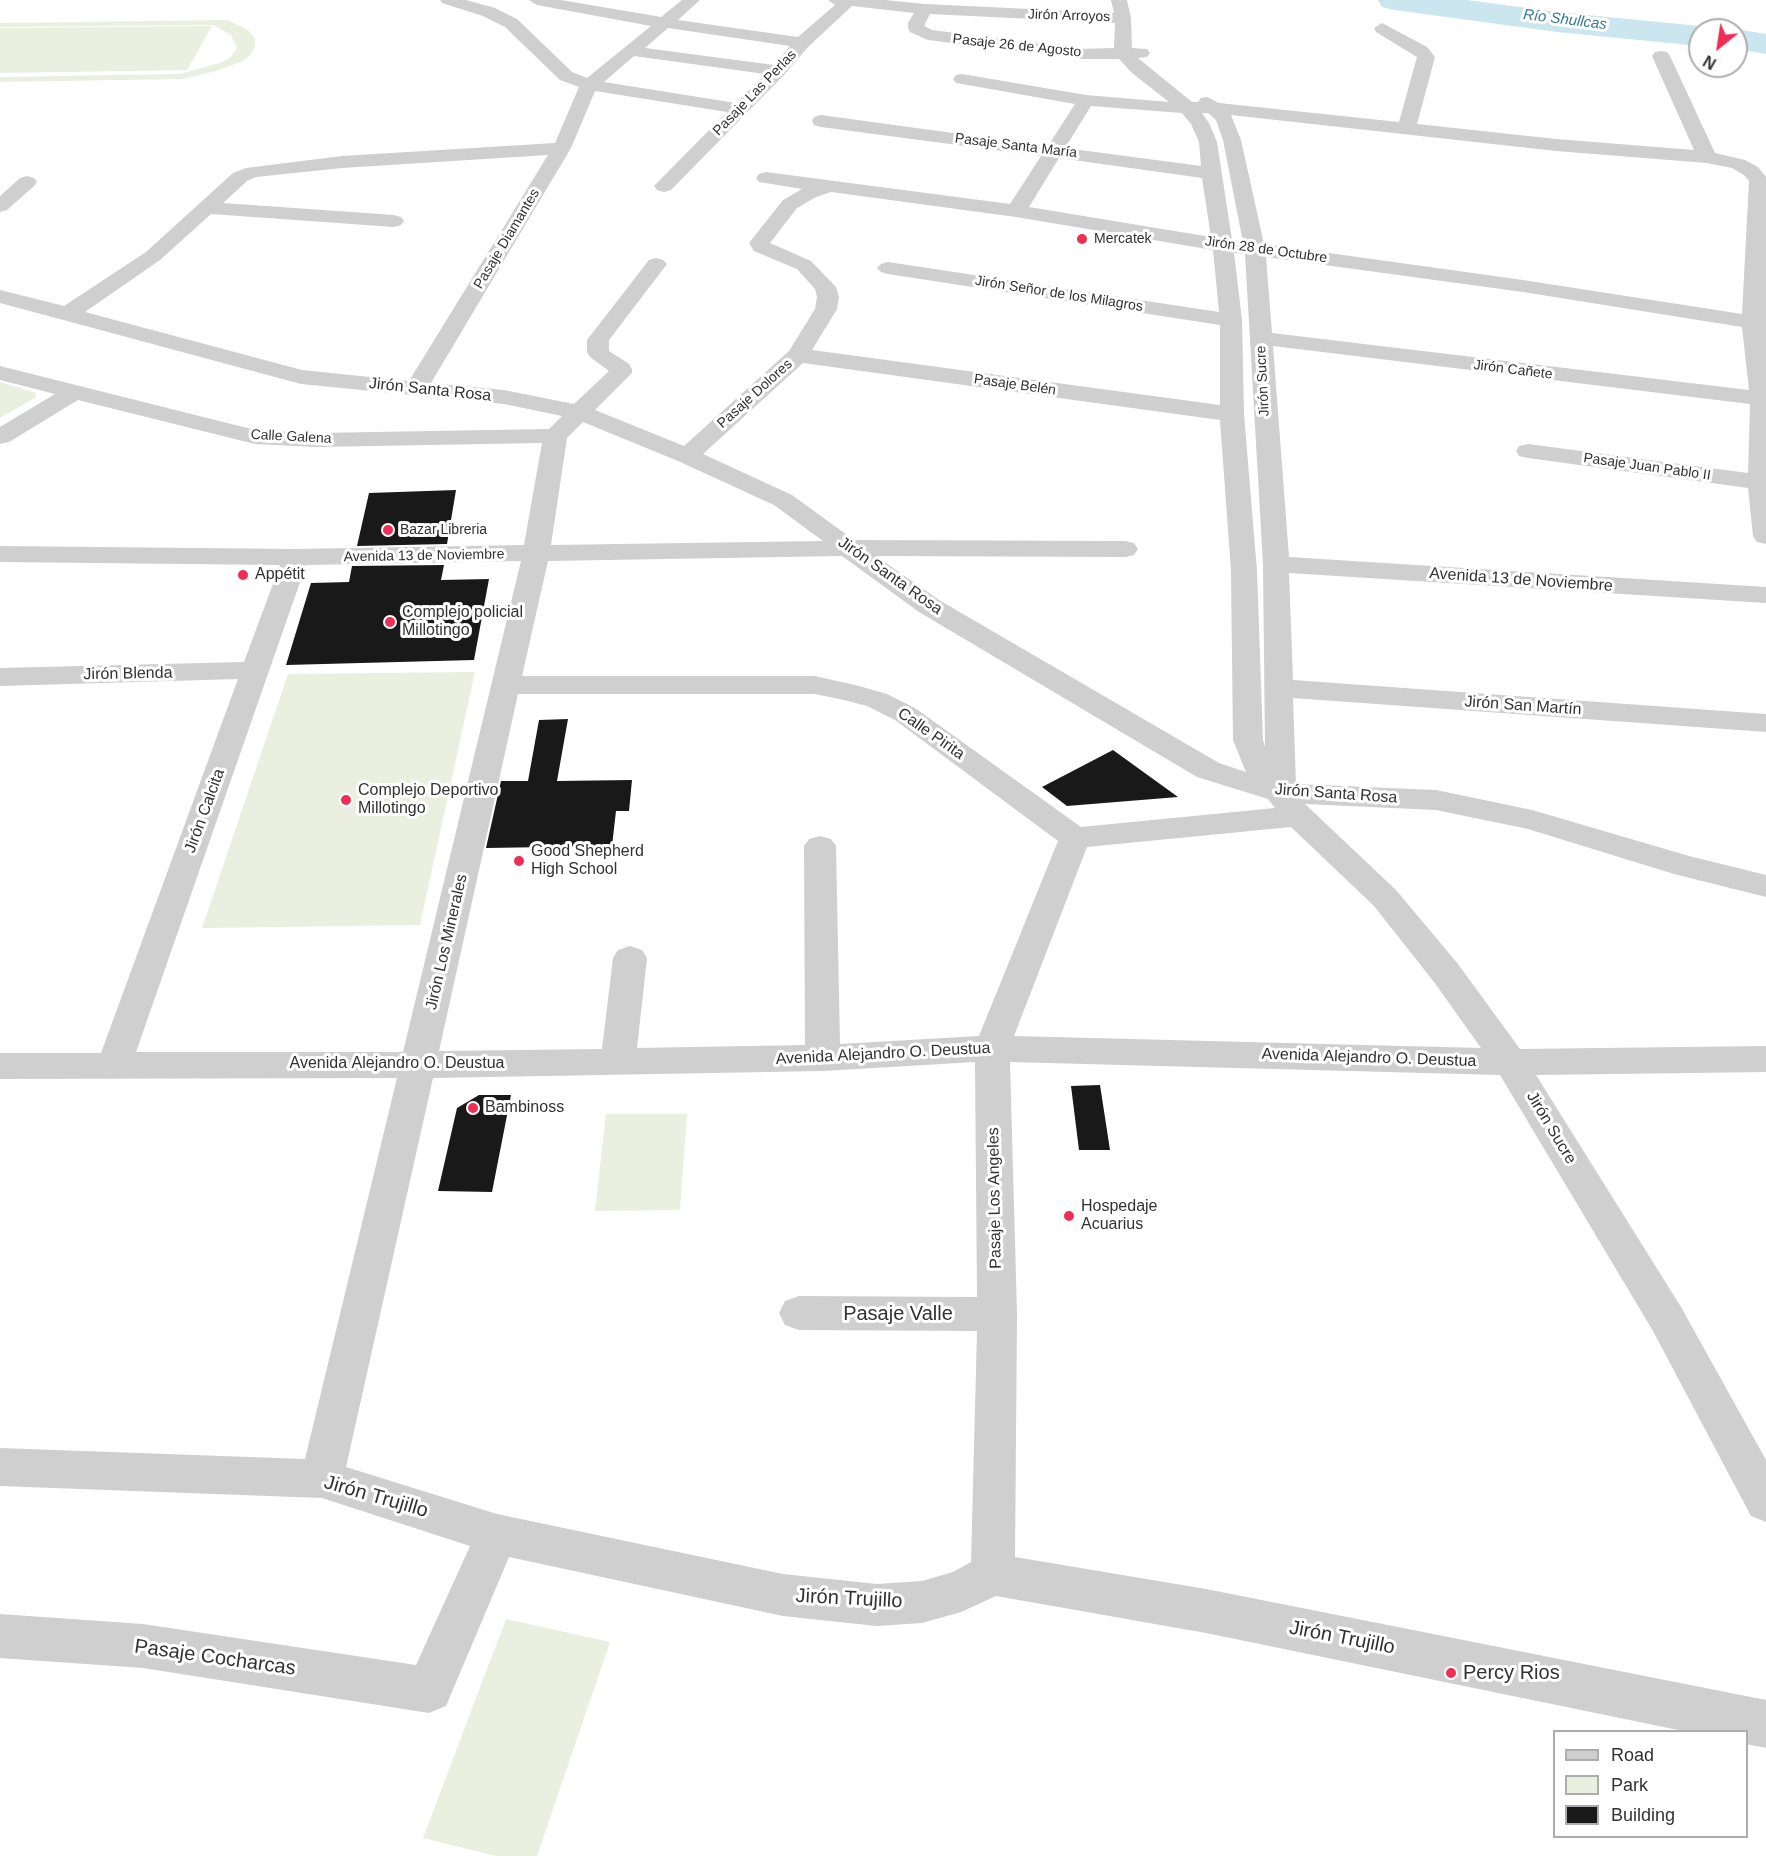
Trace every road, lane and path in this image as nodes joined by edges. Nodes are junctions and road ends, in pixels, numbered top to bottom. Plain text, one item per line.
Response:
1 (448, 0) edge
2 (537, 0) edge
3 (692, 0) edge
4 (842, 1) edge
5 (925, 9) junction
6 (1121, 9) edge
7 (665, 24) junction
8 (1382, 28) dead end
9 (802, 43) junction
10 (632, 51) junction
11 (1132, 53) junction
12 (1661, 56) dead end
13 (778, 71) junction
14 (962, 79) dead end
15 (589, 86) junction
16 (1086, 100) junction
17 (1187, 107) junction
18 (1215, 108) junction
19 (740, 109) junction
20 (821, 121) dead end
21 (1407, 129) junction
22 (562, 148) junction
23 (1056, 151) junction
24 (1707, 157) junction
25 (1211, 173) junction
26 (1762, 174) edge
27 (766, 178) dead end
28 (27, 182) dead end
29 (664, 186) dead end
30 (828, 187) junction
31 (0, 206) edge
32 (208, 208) junction
33 (1016, 211) junction
34 (394, 221) dead end
35 (1223, 245) junction
36 (1254, 249) junction
37 (1760, 249) edge
38 (656, 264) dead end
39 (888, 268) dead end
40 (0, 296) edge
41 (67, 315) junction
42 (1231, 320) junction
43 (1759, 323) edge
44 (1261, 338) junction
45 (798, 355) junction
46 (0, 373) edge
47 (417, 387) junction
48 (75, 393) junction
49 (1764, 399) edge
50 (578, 412) junction
51 (1232, 414) junction
52 (555, 436) junction
53 (0, 437) edge
54 (1528, 450) dead end
55 (687, 456) junction
56 (1763, 483) edge
57 (1766, 536) edge
58 (848, 548) junction
59 (1125, 549) dead end
60 (0, 554) edge
61 (536, 554) junction
62 (296, 557) junction
63 (1276, 564) junction
64 (1766, 595) edge
65 (255, 670) junction
66 (0, 677) edge
67 (506, 685) junction
68 (1280, 688) junction
69 (1766, 723) edge
70 (1289, 805) junction
71 (1075, 838) junction
72 (820, 846) dead end
73 (1766, 886) edge
74 (630, 958) dead end
75 (992, 1048) junction
76 (823, 1058) junction
77 (1766, 1059) edge
78 (618, 1061) junction
79 (1510, 1062) junction
80 (114, 1065) junction
81 (419, 1065) junction
82 (0, 1066) edge
83 (799, 1313) dead end
84 (997, 1314) junction
85 (0, 1467) edge
86 (322, 1479) junction
87 (1766, 1502) edge
88 (497, 1534) junction
89 (993, 1575) junction
90 (0, 1636) edge
91 (1766, 1724) edge

1 - 15 street
2 - 7 street
3 - 7 street, Pasaje Diamantes
4 - 5 street, Jirón Arroyos
4 - 9 street, Pasaje Las Perlas
5 - 6 street, Jirón Arroyos
5 - 11 street, Pasaje 26 de Agosto
6 - 11 street
7 - 9 street
7 - 10 street, Pasaje Diamantes
8 - 21 street
9 - 13 street, Pasaje Las Perlas
10 - 13 street
10 - 15 street, Pasaje Diamantes
11 - 17 street, Jirón Sucre
11 - 18 street, Jirón Sucre
12 - 24 street
13 - 19 street, Pasaje Las Perlas
14 - 16 street
15 - 19 street
15 - 22 street, Pasaje Diamantes
16 - 17 street
16 - 23 street
17 - 18 street
17 - 25 street, Jirón Sucre
18 - 21 street
18 - 36 street, Jirón Sucre
19 - 29 street, Pasaje Las Perlas
20 - 23 street, Pasaje Santa María
21 - 24 street
22 - 32 street
22 - 47 street, Pasaje Diamantes
23 - 25 street, Pasaje Santa María
23 - 33 street
24 - 26 street
25 - 35 street, Jirón Sucre
26 - 37 street
27 - 30 street, Jirón 28 de Octubre
28 - 31 street
30 - 33 street, Jirón 28 de Octubre
30 - 45 street, Pasaje Dolores
32 - 34 street
32 - 41 street
33 - 35 street, Jirón 28 de Octubre
35 - 36 street, Jirón 28 de Octubre
35 - 42 street, Jirón Sucre
36 - 43 street, Jirón 28 de Octubre
36 - 44 street, Jirón Sucre
37 - 43 street
38 - 50 street
39 - 42 street, Jirón Señor de los Milagros
40 - 41 street, Jirón Santa Rosa
41 - 47 street, Jirón Santa Rosa
42 - 51 street, Jirón Sucre
43 - 49 street
44 - 49 street, Jirón Cañete
44 - 63 street, Jirón Sucre
45 - 51 street, Pasaje Belén
45 - 55 street, Pasaje Dolores
46 - 48 street, Calle Galena
47 - 50 street, Jirón Santa Rosa
48 - 52 street, Calle Galena
48 - 53 street
49 - 56 street
50 - 52 street
50 - 55 street, Jirón Santa Rosa
51 - 70 street, Jirón Sucre
52 - 61 street, Jirón Los Minerales
54 - 56 street, Pasaje Juan Pablo II
55 - 58 street, Jirón Santa Rosa
56 - 57 street
58 - 59 street, Avenida 13 de Noviembre
58 - 61 street, Avenida 13 de Noviembre
58 - 70 street, Jirón Santa Rosa
60 - 62 street, Avenida 13 de Noviembre
61 - 62 street, Avenida 13 de Noviembre
61 - 67 street, Jirón Los Minerales
62 - 65 street, Jirón Calcita
63 - 64 street, Avenida 13 de Noviembre
63 - 68 street, Jirón Sucre
65 - 66 street, Jirón Blenda
65 - 80 street, Jirón Calcita
67 - 71 street, Calle Pirita
67 - 81 street, Jirón Los Minerales
68 - 69 street, Jirón San Martín
68 - 70 street, Jirón Sucre
70 - 71 street
70 - 73 street, Jirón Santa Rosa
70 - 79 street, Jirón Sucre
71 - 75 street, Pasaje Los Angeles
72 - 76 street
74 - 78 street
75 - 76 street, Avenida Alejandro O. Deustua
75 - 79 street, Avenida Alejandro O. Deustua
75 - 84 street, Pasaje Los Angeles
76 - 78 street, Avenida Alejandro O. Deustua
77 - 79 street, Avenida Alejandro O. Deustua
78 - 81 street, Avenida Alejandro O. Deustua
79 - 87 street, Jirón Sucre
80 - 81 street, Avenida Alejandro O. Deustua
80 - 82 street, Avenida Alejandro O. Deustua
81 - 86 street, Jirón Los Minerales
83 - 84 street, Pasaje Valle
84 - 89 street, Pasaje Los Angeles
85 - 86 street, Jirón Trujillo
86 - 88 street, Jirón Trujillo
88 - 89 street, Jirón Trujillo
88 - 90 street, Pasaje Cocharcas
89 - 91 street, Jirón Trujillo

